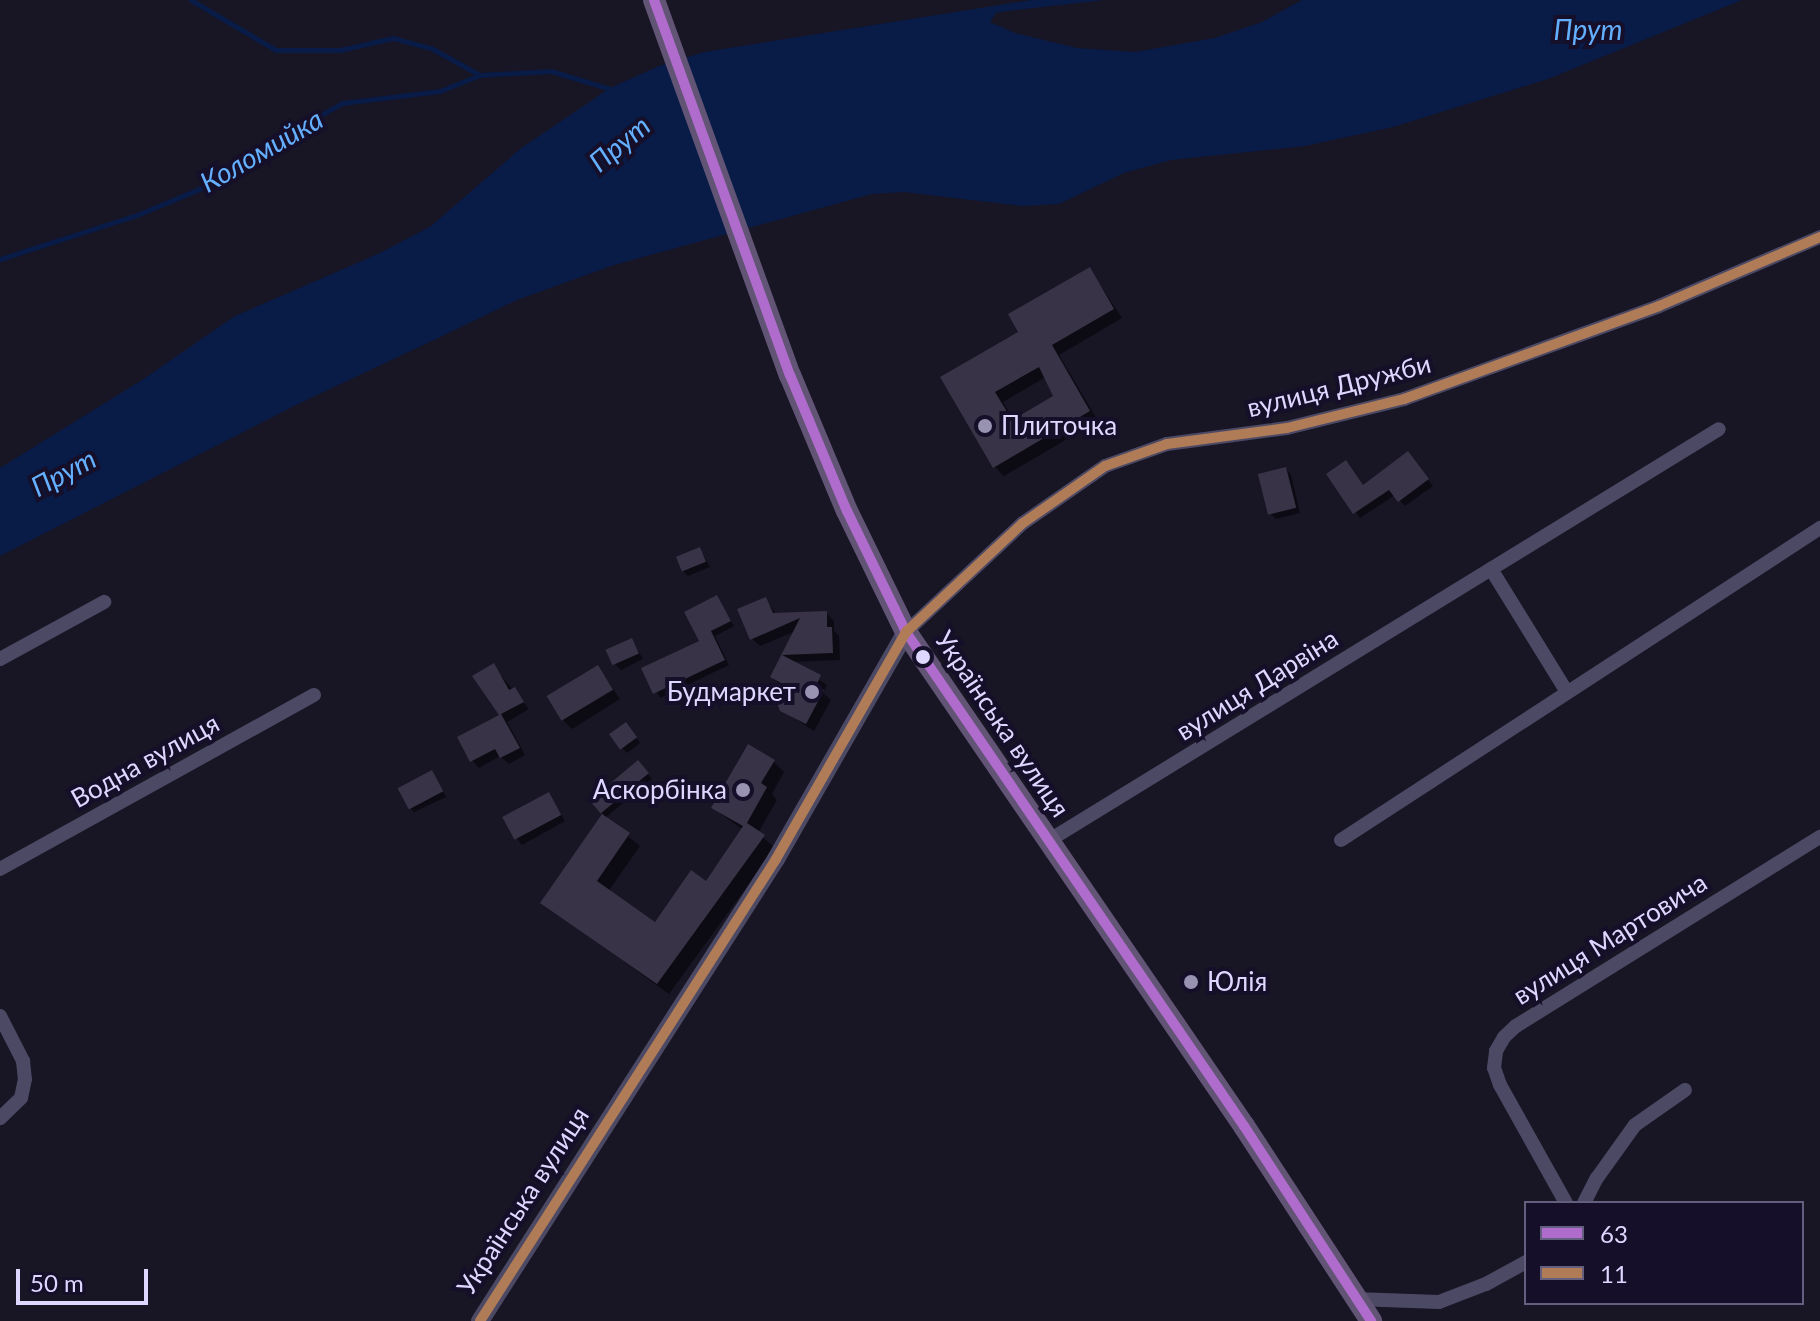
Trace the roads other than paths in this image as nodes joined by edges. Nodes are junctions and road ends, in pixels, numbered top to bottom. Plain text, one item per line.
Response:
1 (654, 0) edge
2 (1820, 237) edge
3 (1719, 429) dead end
4 (1820, 528) edge
5 (1491, 569) junction
6 (104, 602) dead end
7 (906, 632) junction
8 (0, 659) edge
9 (1567, 692) junction
10 (314, 695) dead end
11 (1820, 837) edge
12 (1341, 840) dead end
13 (1048, 841) junction
14 (0, 869) edge
15 (0, 1016) edge
16 (1685, 1090) dead end
17 (0, 1118) edge
18 (1565, 1201) edge
19 (1585, 1201) edge
20 (1524, 1263) edge
21 (1355, 1299) junction
22 (480, 1321) edge
23 (1371, 1321) edge

1 - 7 main road
2 - 7 street, вулиця Дружби
3 - 5 street, вулиця Дарвіна
4 - 9 street
5 - 9 street
5 - 13 street, вулиця Дарвіна
6 - 8 street
7 - 13 main road, Українська вулиця
7 - 22 street, Українська вулиця
9 - 12 street
10 - 14 street, Водна вулиця
11 - 18 street, вулиця Мартовича
13 - 21 main road, Українська вулиця
15 - 17 street
16 - 19 street
20 - 21 street
21 - 23 main road, Українська вулиця

